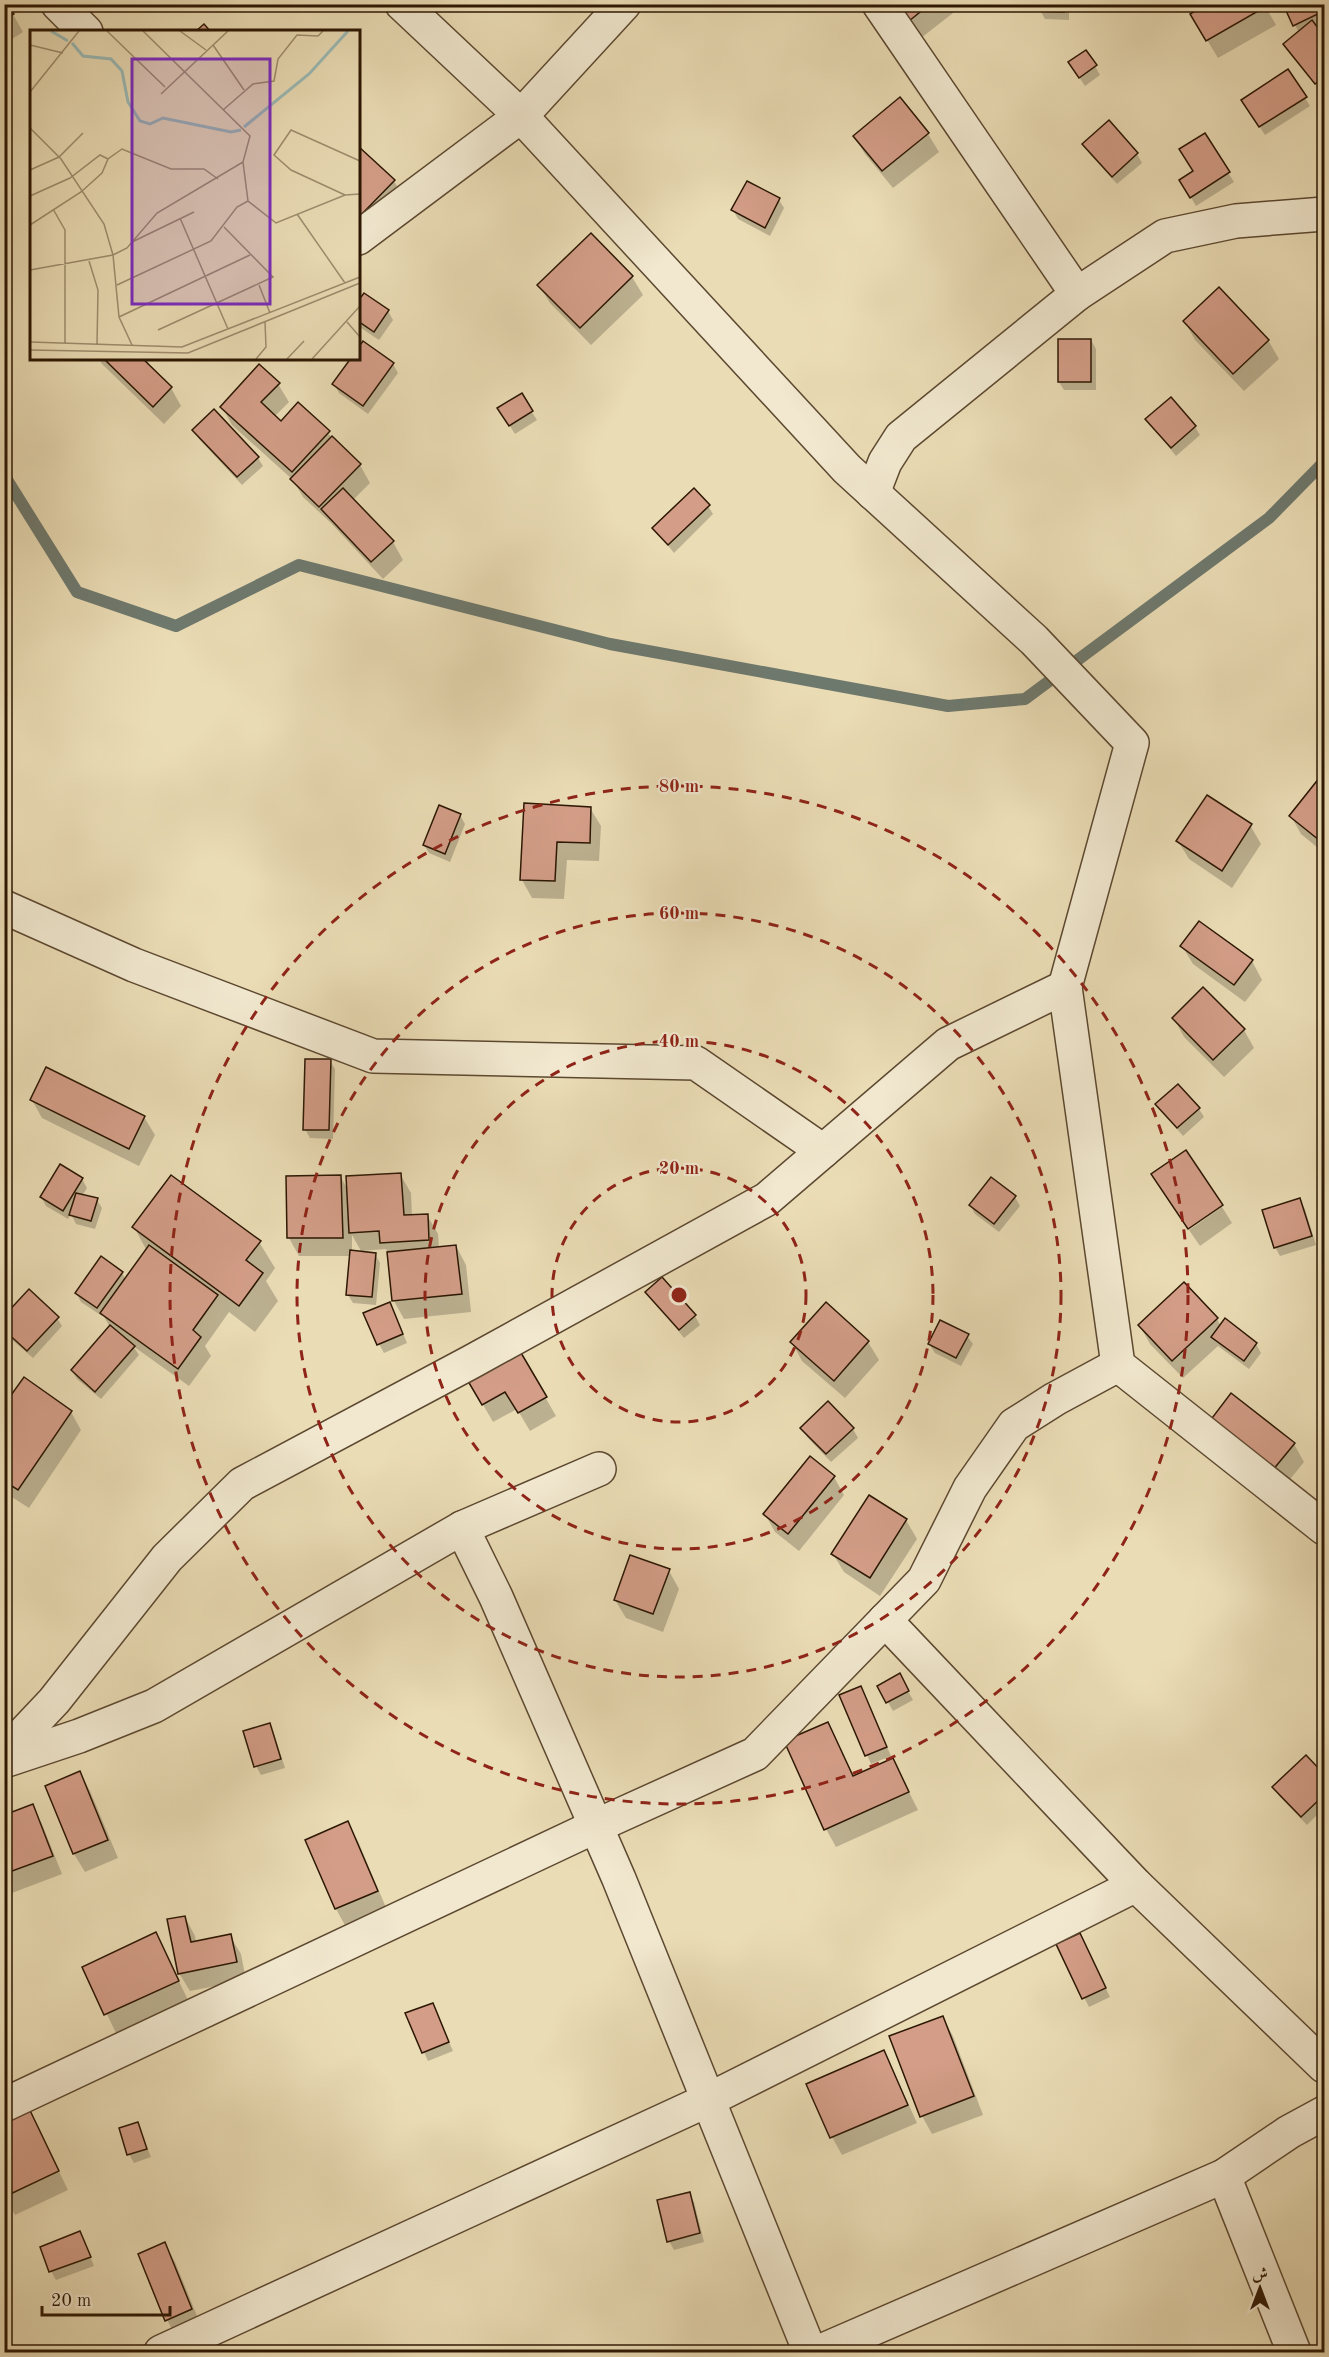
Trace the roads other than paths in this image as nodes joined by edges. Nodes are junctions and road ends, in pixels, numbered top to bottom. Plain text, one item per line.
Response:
1 (58, 4) edge
2 (402, 4) edge
3 (624, 4) edge
4 (879, 4) edge
5 (84, 30) edge
6 (521, 116) junction
7 (1324, 214) edge
8 (360, 237) edge
9 (1077, 294) junction
10 (873, 493) junction
11 (4, 907) edge
12 (1065, 987) junction
13 (823, 1151) junction
14 (1118, 1365) junction
15 (599, 1469) dead end
16 (462, 1528) junction
17 (1324, 1528) edge
18 (885, 1620) junction
19 (4, 1754) edge
20 (4, 1761) edge
21 (597, 1826) junction
22 (1136, 1885) junction
23 (1324, 2066) edge
24 (708, 2100) junction
25 (4, 2105) edge
26 (1324, 2113) edge
27 (1224, 2176) junction
28 (161, 2352) edge
29 (810, 2352) edge
30 (819, 2352) edge
31 (1294, 2352) edge

1 - 5 street
2 - 6 street
3 - 6 street
4 - 9 street
6 - 8 street
6 - 10 street
7 - 9 street
9 - 10 street
10 - 12 street
11 - 13 street
12 - 13 street
12 - 14 street
13 - 19 street
14 - 17 street
14 - 18 street
15 - 16 street
16 - 20 street
16 - 21 street
18 - 21 street
18 - 22 street
21 - 24 street
21 - 25 street
22 - 23 street
22 - 24 street
24 - 28 street
24 - 29 street
26 - 27 street
27 - 30 street
27 - 31 street

